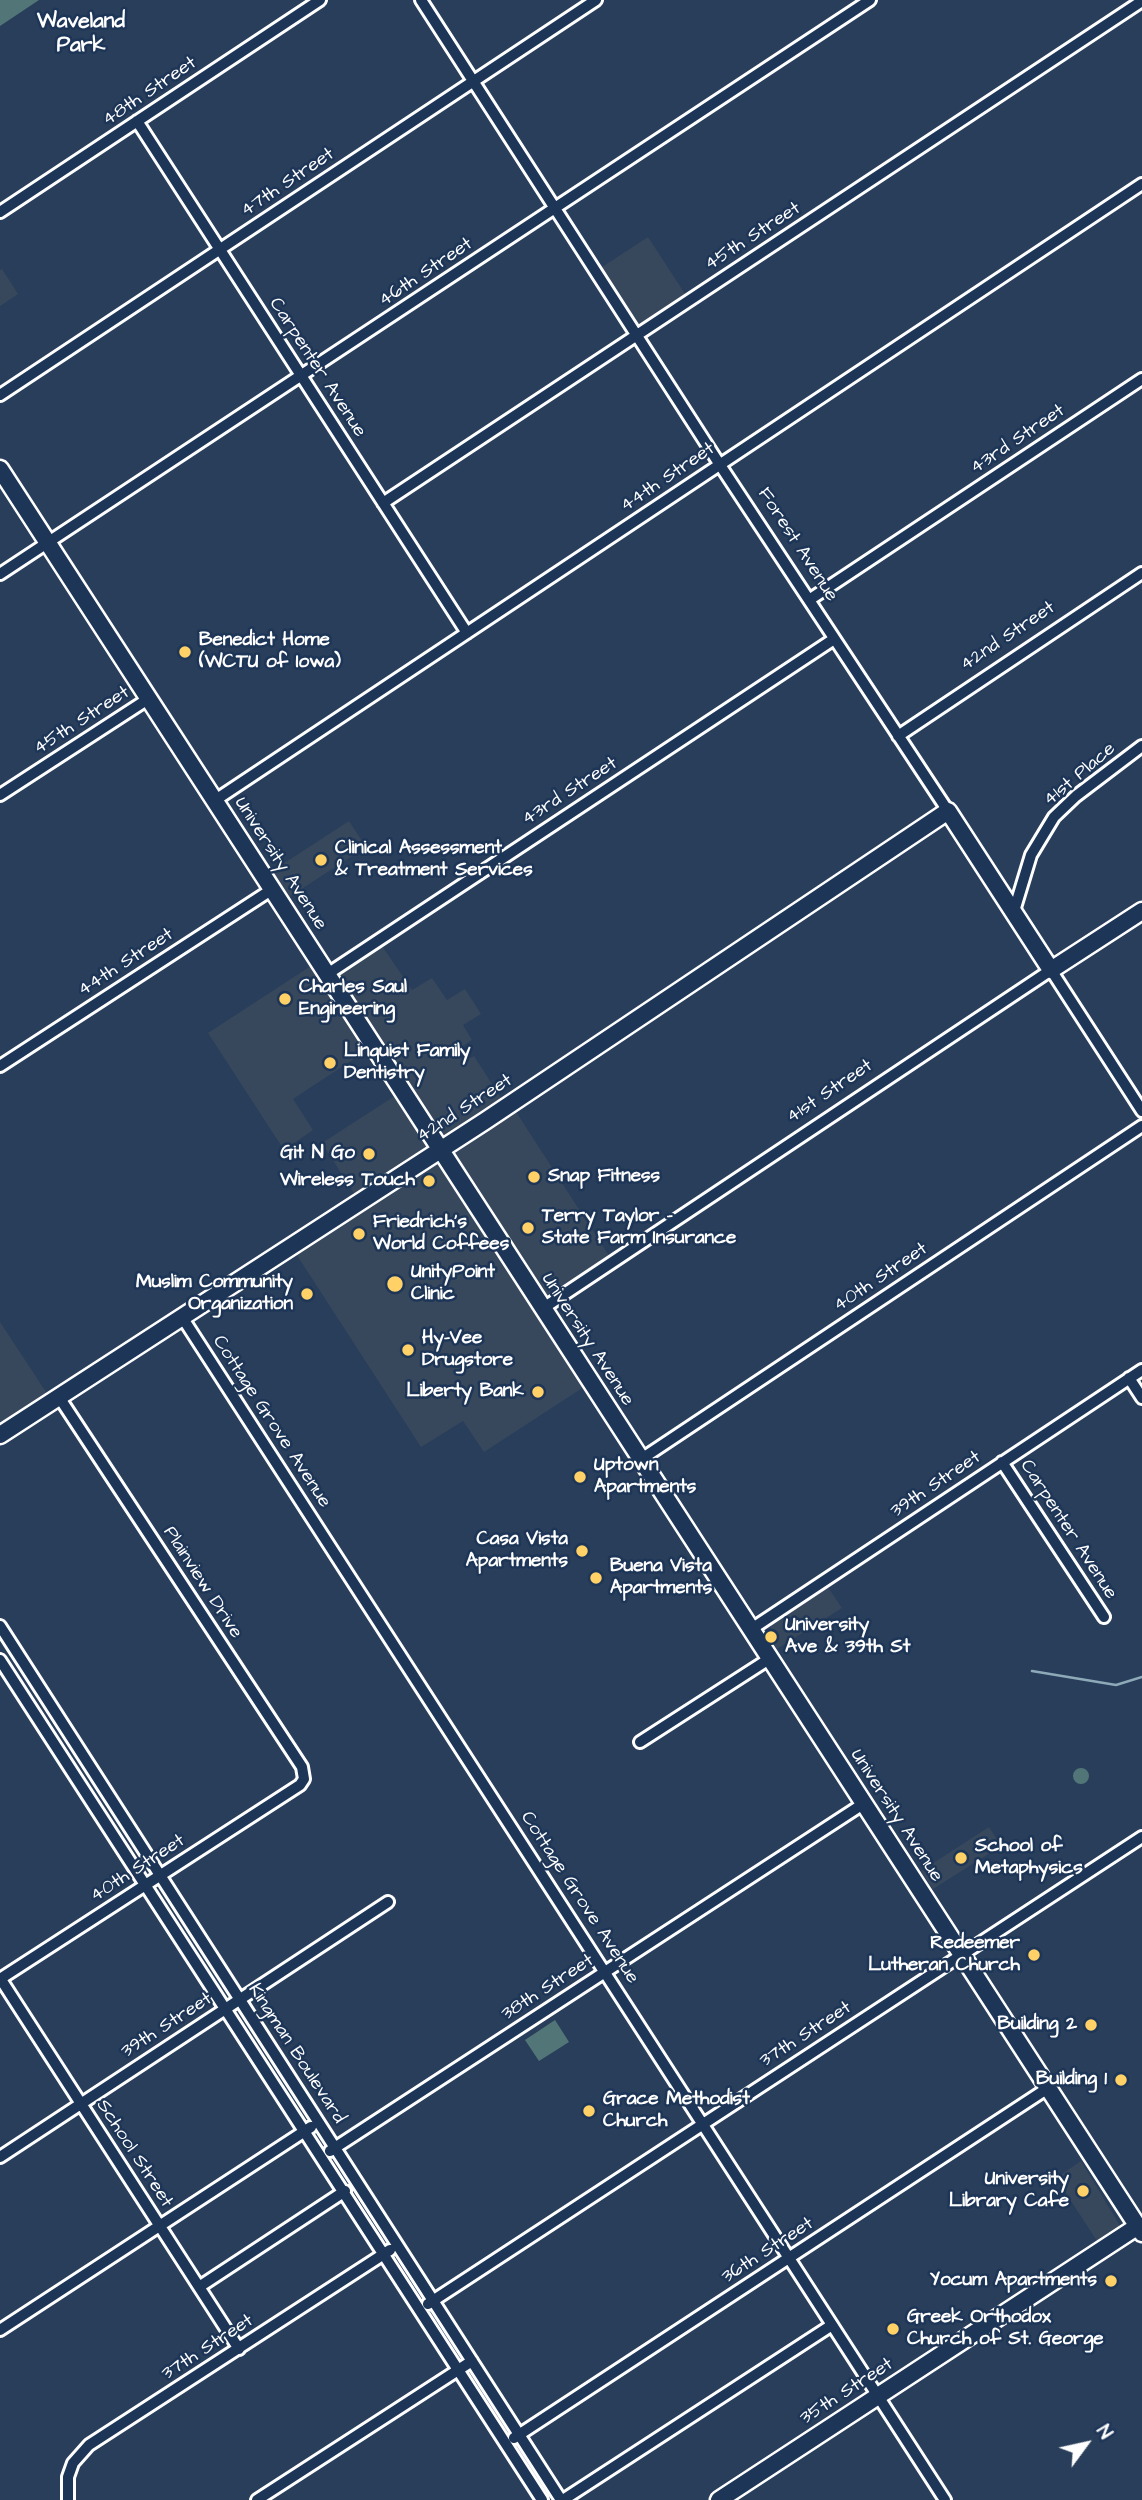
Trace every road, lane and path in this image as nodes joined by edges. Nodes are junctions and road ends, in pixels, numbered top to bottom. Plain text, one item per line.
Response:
1 (320, 0) edge
2 (421, 0) edge
3 (596, 0) edge
4 (870, 0) edge
5 (1142, 1) edge
6 (473, 81) junction
7 (137, 121) junction
8 (1142, 184) edge
9 (555, 209) junction
10 (0, 212) edge
11 (220, 250) junction
12 (636, 335) junction
13 (302, 377) junction
14 (1142, 379) edge
15 (0, 395) edge
16 (720, 465) junction
17 (0, 469) edge
18 (383, 503) junction
19 (48, 544) junction
20 (1142, 573) edge
21 (0, 574) edge
22 (808, 600) junction
23 (467, 633) junction
24 (834, 639) junction
25 (148, 699) junction
26 (898, 736) junction
27 (1142, 747) edge
28 (0, 795) edge
29 (214, 801) junction
30 (948, 811) junction
31 (271, 890) junction
32 (1014, 911) junction
33 (1142, 911) edge
34 (1051, 970) junction
35 (326, 975) junction
36 (0, 1066) edge
37 (1142, 1111) edge
38 (1142, 1126) edge
39 (439, 1151) junction
40 (542, 1308) junction
41 (181, 1317) junction
42 (1142, 1370) edge
43 (1129, 1378) junction
44 (59, 1397) junction
45 (1142, 1398) edge
46 (0, 1435) edge
47 (640, 1460) junction
48 (1002, 1462) junction
49 (1104, 1617) dead end
50 (0, 1626) edge
51 (750, 1630) junction
52 (15, 1650) junction
53 (769, 1659) junction
54 (0, 1661) edge
55 (640, 1742) dead end
56 (295, 1789) joint
57 (863, 1804) junction
58 (1142, 1837) edge
59 (161, 1875) junction
60 (145, 1885) junction
61 (388, 1902) dead end
62 (961, 1955) junction
63 (606, 1971) junction
64 (0, 1978) edge
65 (240, 1999) junction
66 (225, 2009) junction
67 (1048, 2088) junction
68 (81, 2104) junction
69 (319, 2122) junction
70 (703, 2124) junction
71 (306, 2131) junction
72 (335, 2148) junction
73 (322, 2156) junction
74 (0, 2157) edge
75 (345, 2191) junction
76 (160, 2226) junction
77 (1140, 2230) edge
78 (398, 2245) junction
79 (384, 2254) junction
80 (789, 2258) junction
81 (199, 2287) junction
82 (433, 2300) junction
83 (420, 2309) junction
84 (832, 2325) junction
85 (0, 2330) edge
86 (239, 2349) junction
87 (472, 2361) junction
88 (459, 2369) junction
89 (878, 2396) junction
90 (519, 2435) junction
91 (506, 2444) junction
92 (738, 2495) edge
93 (68, 2500) edge
94 (257, 2500) edge
95 (542, 2500) edge
96 (562, 2500) edge
97 (719, 2500) edge
98 (945, 2500) edge

1 - 7 street, 48th Street
2 - 6 street, Forest Avenue
3 - 6 street, 47th Street
4 - 9 street, 46th Street
5 - 12 street, 45th Street
6 - 9 street, Forest Avenue
6 - 11 street, 47th Street
7 - 10 street, 48th Street
7 - 11 street, Carpenter Avenue
8 - 16 street, 44th Street
9 - 12 street, Forest Avenue
9 - 13 street, 46th Street
11 - 13 street, Carpenter Avenue
11 - 15 street, 47th Street
12 - 16 street, Forest Avenue
12 - 18 street, 45th Street
13 - 18 street, Carpenter Avenue
13 - 19 street, 46th Street
14 - 22 street, 43rd Street
16 - 22 street, Forest Avenue
16 - 23 street, 44th Street
17 - 19 main road, University Avenue
18 - 23 street, Carpenter Avenue
19 - 21 street, 46th Street
19 - 25 main road, University Avenue
20 - 26 street, 42nd Street
22 - 24 street, Forest Avenue
23 - 29 street, 44th Street
24 - 26 street, Forest Avenue
24 - 35 street, 43rd Street
25 - 28 street, 45th Street
25 - 29 main road, University Avenue
26 - 30 street, Forest Avenue
27 - 32 street, 41st Place
29 - 31 main road, University Avenue
30 - 32 main road, Forest Avenue
30 - 39 main road, 42nd Street
31 - 35 main road, University Avenue
31 - 36 street, 44th Street
32 - 34 main road, Forest Avenue
33 - 34 main road, 41st Street
34 - 37 street, Forest Avenue
34 - 40 street, 41st Street
35 - 39 main road, University Avenue
38 - 47 street, 40th Street
39 - 40 main road, University Avenue
39 - 41 main road, 42nd Street
40 - 47 main road, University Avenue
41 - 44 main road, 42nd Street
41 - 63 street, Cottage Grove Avenue
42 - 43 street, 39th Street
43 - 45 street
43 - 48 street, 39th Street
44 - 46 main road, 42nd Street
44 - 56 street, Plainview Drive
47 - 51 main road, University Avenue
48 - 49 street, Carpenter Avenue
48 - 51 street, 39th Street
50 - 52 street, Kingman Boulevard
51 - 53 main road, University Avenue
52 - 54 street
52 - 59 street, Kingman Boulevard
53 - 55 street
53 - 57 main road, University Avenue
54 - 60 street, Kingman Boulevard
56 - 59 street, 40th Street
57 - 62 main road, University Avenue
57 - 63 street, 38th Street
58 - 62 street, 37th Street
59 - 60 street, 40th Street
59 - 65 street, Kingman Boulevard
60 - 64 street, 40th Street
60 - 66 street, Kingman Boulevard
61 - 65 street, 39th Street
62 - 67 main road, University Avenue
62 - 70 street, 37th Street
63 - 70 street, Cottage Grove Avenue
63 - 72 street, 38th Street
64 - 68 street, School Street
65 - 66 street, 39th Street
65 - 69 street, Kingman Boulevard
66 - 68 street, 39th Street
66 - 71 street, Kingman Boulevard
67 - 77 main road, University Avenue
67 - 80 street, 36th Street
68 - 74 street, 39th Street
68 - 76 street, School Street
69 - 71 street
69 - 72 street, Kingman Boulevard
70 - 80 street, Cottage Grove Avenue
70 - 82 street, 37th Street
71 - 73 street, Kingman Boulevard
71 - 76 street
72 - 73 street, 38th Street
72 - 78 street, Kingman Boulevard
73 - 75 street, Kingman Boulevard
75 - 79 street, Kingman Boulevard
75 - 81 street
76 - 81 street, School Street
76 - 85 street
77 - 89 main road, 35th Street
78 - 79 street, 37th Street
78 - 82 street, Kingman Boulevard
79 - 83 street, Kingman Boulevard
79 - 86 street, 37th Street
80 - 84 street, Cottage Grove Avenue
80 - 90 street, 36th Street
81 - 86 street, School Street
82 - 83 street, 37th Street
82 - 87 street, Kingman Boulevard
83 - 88 street, Kingman Boulevard
84 - 89 street, Cottage Grove Avenue
84 - 96 street
86 - 93 street, 37th Street
87 - 88 street
87 - 90 street, Kingman Boulevard
88 - 91 street, Kingman Boulevard
88 - 94 street
89 - 92 main road, 35th Street
89 - 98 street, Cottage Grove Avenue
90 - 91 street, 36th Street
90 - 96 street, Kingman Boulevard
91 - 95 street, Kingman Boulevard
92 - 97 main road, 35th Street

